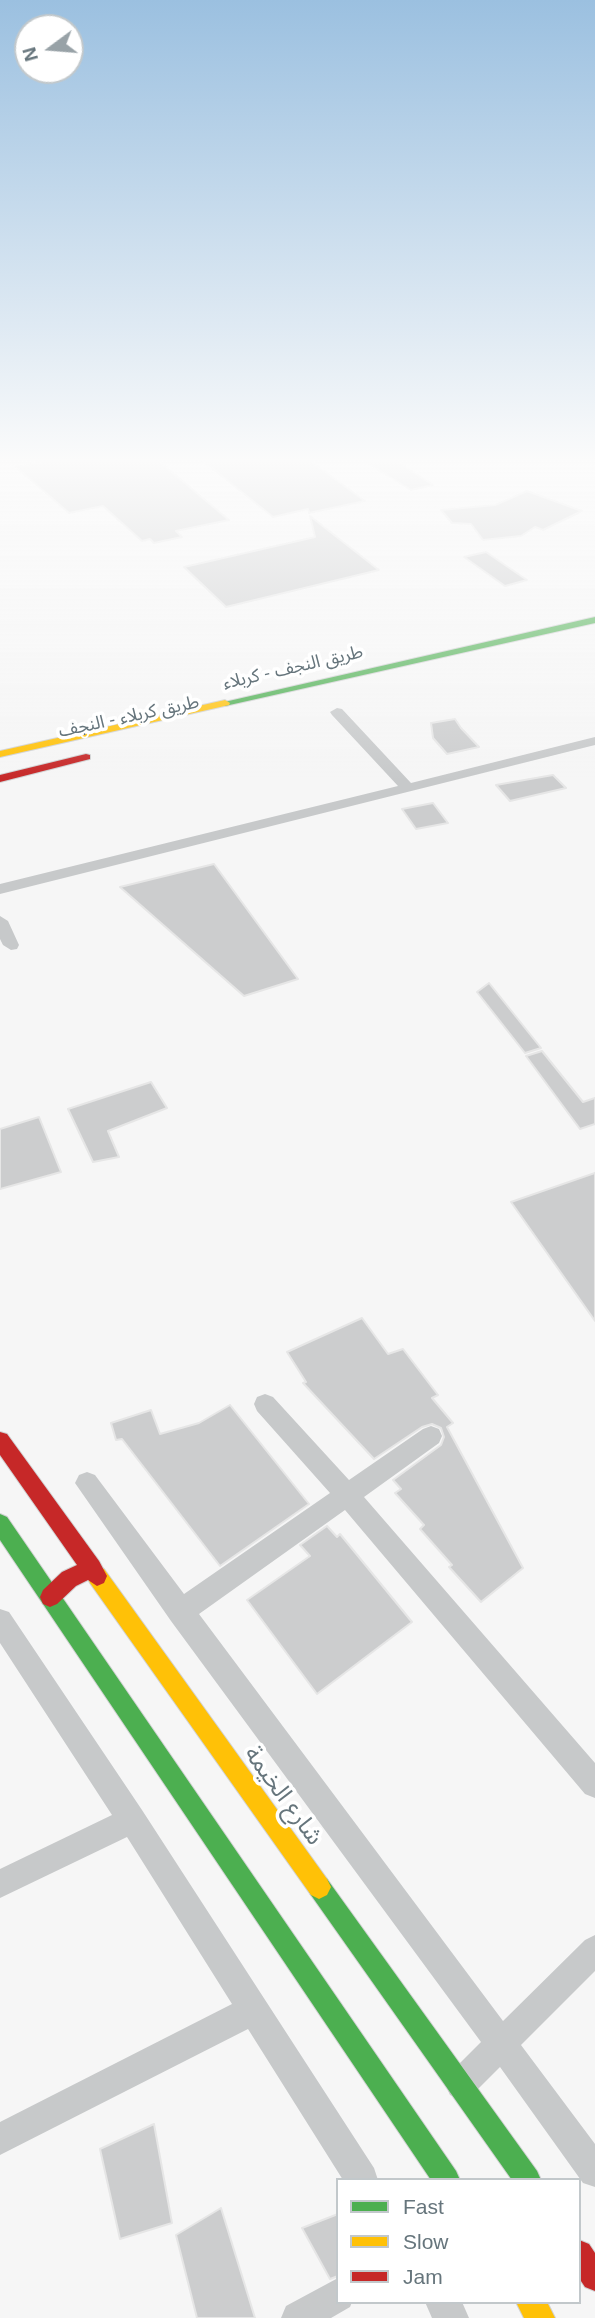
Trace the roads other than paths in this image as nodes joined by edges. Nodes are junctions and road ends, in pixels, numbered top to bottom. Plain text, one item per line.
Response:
1 (595, 621) edge
2 (595, 636) edge
3 (276, 698) junction
4 (337, 712) dead end
5 (214, 722) dead end
6 (595, 741) edge
7 (0, 743) edge
8 (105, 752) dead end
9 (0, 754) edge
10 (0, 766) edge
11 (0, 779) edge
12 (407, 787) junction
13 (0, 889) edge
14 (0, 921) edge
15 (12, 945) dead end
16 (265, 1404) dead end
17 (431, 1436) dead end
18 (0, 1440) edge
19 (87, 1483) dead end
20 (347, 1495) junction
21 (0, 1523) edge
22 (92, 1568) junction
23 (50, 1597) junction
24 (180, 1612) junction
25 (0, 1621) edge
26 (595, 1784) edge
27 (132, 1819) junction
28 (0, 1884) edge
29 (595, 1950) edge
30 (251, 2010) junction
31 (500, 2042) junction
32 (461, 2084) junction
33 (0, 2139) edge
34 (595, 2171) edge
35 (361, 2178) edge
36 (446, 2178) edge
37 (526, 2178) edge
38 (581, 2257) edge
39 (595, 2277) edge
40 (336, 2296) edge
41 (298, 2318) edge

1 - 3 main road, طريق النجف - کربلاء
2 - 3 main road, طريق کربلاء - النجف
3 - 5 main road
3 - 7 main road
3 - 9 main road, طريق النجف - کربلاء
3 - 10 main road, طريق کربلاء - النجف
4 - 12 street
6 - 12 street
8 - 11 main road
12 - 13 street
14 - 15 street
16 - 20 street
17 - 20 street
18 - 22 main road, شارع الخيمة
19 - 24 street
20 - 24 street
20 - 26 street
21 - 23 main road
22 - 23 main road
22 - 32 main road, شارع الخيمة
23 - 36 main road
24 - 31 street
25 - 27 street
27 - 28 street
27 - 30 street
29 - 31 street
30 - 33 street
30 - 35 street
31 - 32 street
31 - 34 street
32 - 37 main road, شارع الخيمة
38 - 39 main road
40 - 41 street

